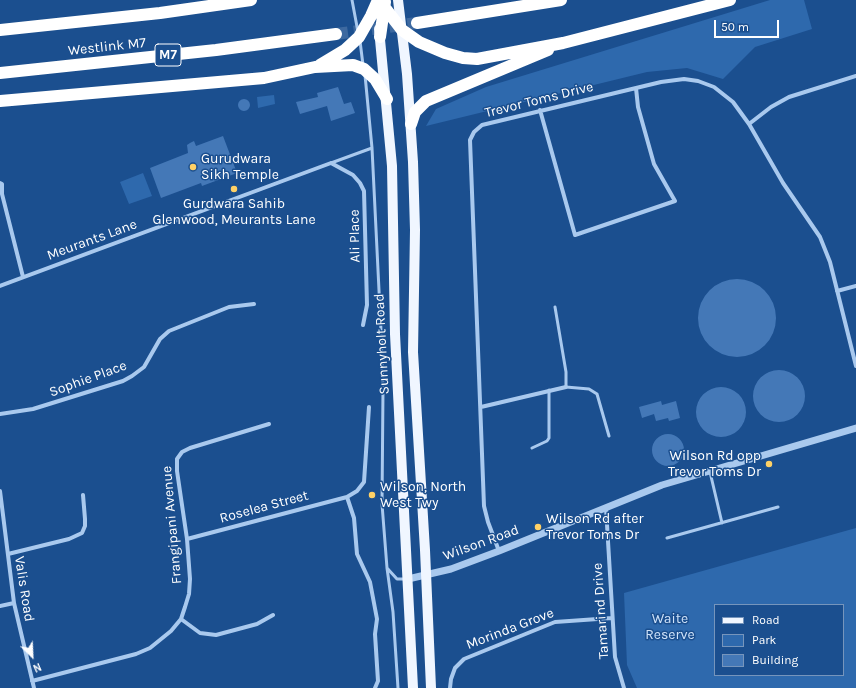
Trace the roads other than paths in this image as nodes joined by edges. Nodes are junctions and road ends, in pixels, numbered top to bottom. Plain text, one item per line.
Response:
1 (251, 0) edge
2 (352, 0) edge
3 (398, 0) edge
4 (560, 0) edge
5 (730, 0) edge
6 (381, 2) edge
7 (400, 16) junction
8 (416, 23) tunnel mouth
9 (0, 30) edge
10 (402, 30) junction
11 (336, 34) tunnel mouth
12 (359, 37) junction
13 (380, 37) joint
14 (563, 43) junction
15 (315, 67) junction
16 (364, 69) junction
17 (0, 73) edge
18 (856, 76) edge
19 (636, 88) junction
20 (387, 99) junction
21 (0, 101) edge
22 (540, 110) junction
23 (411, 124) junction
24 (749, 124) junction
25 (372, 148) junction
26 (331, 163) junction
27 (1, 183) edge
28 (23, 277) junction
29 (0, 286) edge
30 (856, 286) edge
31 (838, 291) junction
32 (254, 304) dead end
33 (555, 307) dead end
34 (363, 325) dead end
35 (856, 366) edge
36 (566, 387) junction
37 (549, 390) junction
38 (369, 407) dead end
39 (480, 407) junction
40 (0, 414) edge
41 (269, 424) dead end
42 (856, 428) edge
43 (609, 436) dead end
44 (532, 448) dead end
45 (710, 471) junction
46 (0, 491) edge
47 (83, 495) dead end
48 (347, 497) junction
49 (606, 508) junction
50 (778, 508) dead end
51 (722, 523) junction
52 (667, 538) dead end
53 (187, 539) junction
54 (500, 551) junction
55 (8, 554) junction
56 (387, 568) junction
57 (426, 575) junction
58 (408, 579) junction
59 (14, 603) junction
60 (0, 606) edge
61 (273, 615) dead end
62 (612, 618) junction
63 (181, 619) junction
64 (32, 681) junction
65 (34, 688) edge
66 (375, 688) edge
67 (398, 688) edge
68 (413, 688) edge
69 (431, 688) edge
70 (450, 688) edge
71 (624, 688) edge

1 - 9 highway, Westlink M7
2 - 12 lane
3 - 7 main road
4 - 8 highway
5 - 14 highway
6 - 7 highway
6 - 10 highway
6 - 12 highway
6 - 13 highway
7 - 10 main road
10 - 14 highway
10 - 23 main road
11 - 17 highway, Westlink M7 / M7
12 - 15 highway
12 - 16 lane
13 - 20 main road, Sunnyholt Road
14 - 23 highway
15 - 16 highway, M7
15 - 21 highway, M7
16 - 20 highway
16 - 25 lane
18 - 24 street
19 - 22 street, Trevor Toms Drive
19 - 22 street
19 - 24 street, Trevor Toms Drive
20 - 58 main road, Sunnyholt Road
22 - 39 street, Trevor Toms Drive
23 - 57 main road
24 - 31 street, Trevor Toms Drive
25 - 26 lane, Meurants Lane
25 - 56 lane
26 - 28 street, Meurants Lane
26 - 34 street, Ali Place
27 - 28 street
28 - 29 street, Meurants Lane
30 - 31 street
31 - 35 street, Trevor Toms Drive
32 - 40 street, Sophie Place
33 - 36 lane
36 - 37 street
36 - 43 lane
37 - 39 street
37 - 44 lane
38 - 48 street
39 - 54 street, Trevor Toms Drive
41 - 53 street, Frangipani Avenue
42 - 45 street, Wilson Road
45 - 49 street, Wilson Road
45 - 51 lane
46 - 55 street, Valis Road
47 - 55 street
48 - 53 street, Roselea Street
48 - 66 street
49 - 54 street, Wilson Road
49 - 62 street, Tamarind Drive
50 - 51 lane
51 - 52 lane
53 - 63 street, Frangipani Avenue
54 - 57 street, Wilson Road
55 - 59 street, Valis Road
56 - 58 lane
56 - 67 lane
57 - 58 street, Wilson Road
57 - 69 main road
58 - 68 main road, Sunnyholt Road
59 - 60 street
59 - 64 street, Valis Road
61 - 63 street
62 - 70 street, Morinda Grove
62 - 71 street, Tamarind Drive
63 - 64 street, Frangipani Avenue
64 - 65 street, Valis Road

